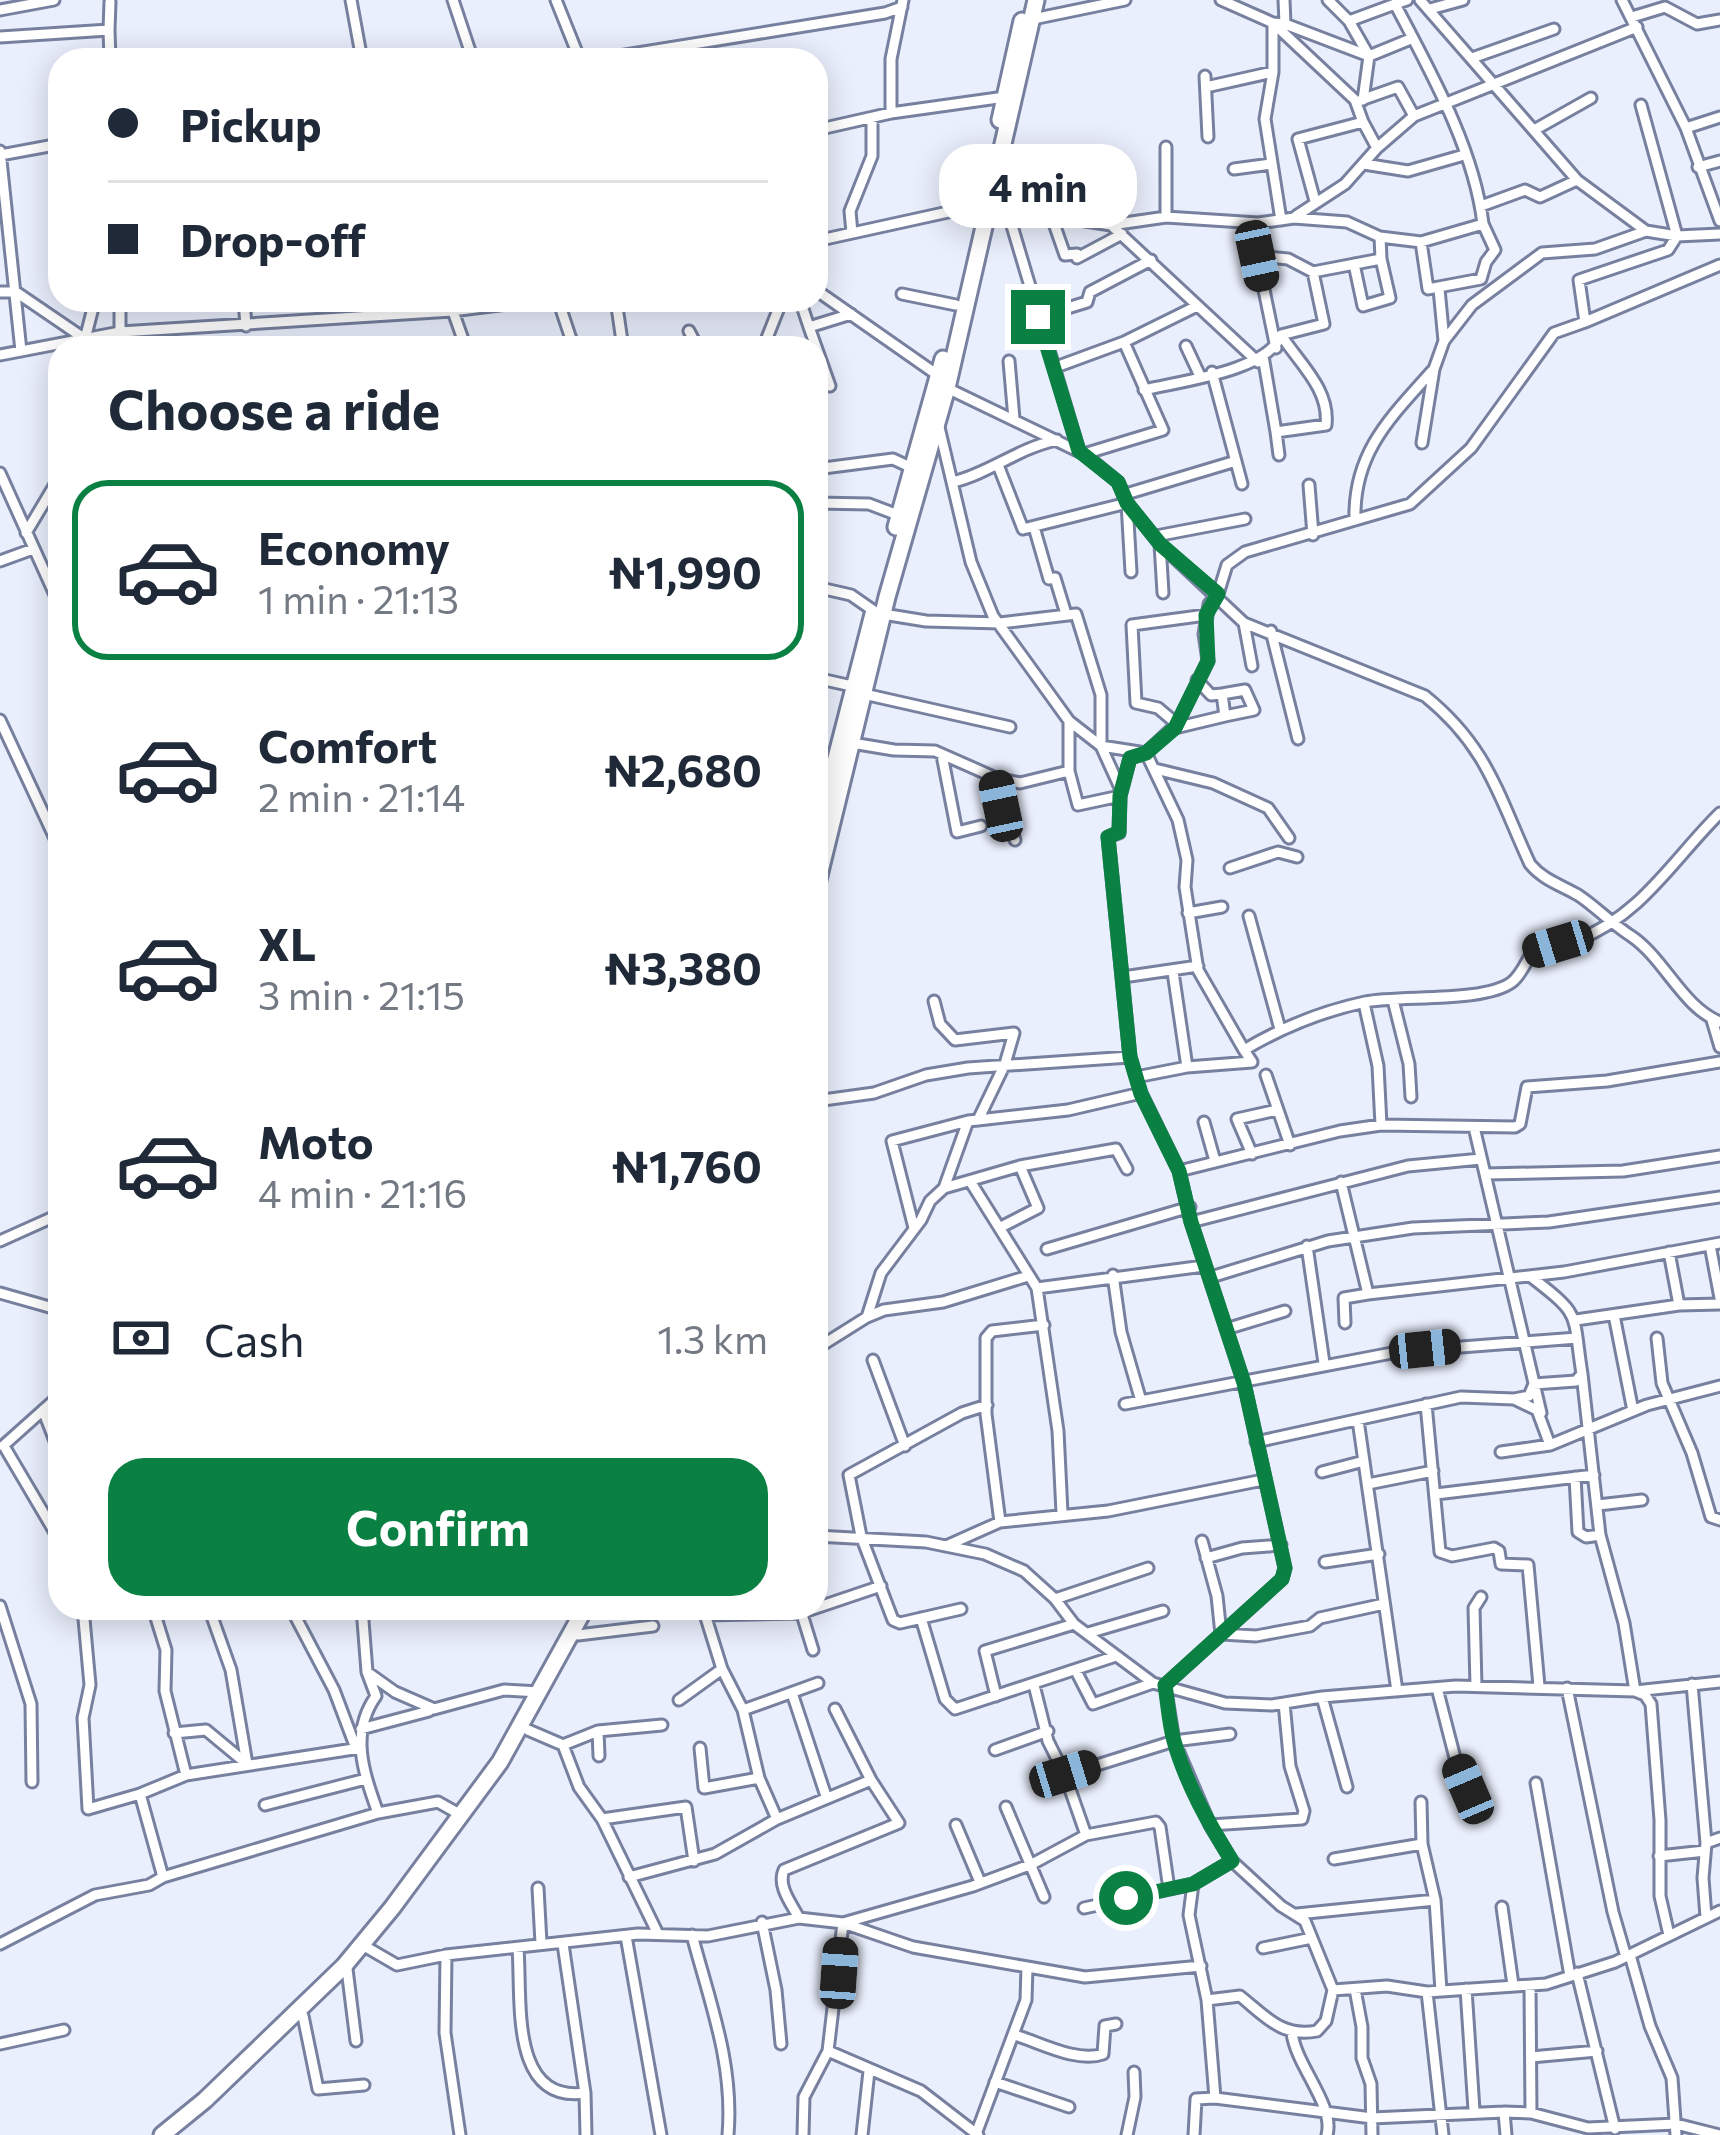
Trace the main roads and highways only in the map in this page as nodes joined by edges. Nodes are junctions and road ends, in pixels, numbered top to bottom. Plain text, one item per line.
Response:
1 (1026, 0) edge
2 (1036, 0) edge
3 (984, 206) junction
4 (943, 382) junction
5 (879, 612) junction
6 (858, 690) junction
7 (836, 781) junction
8 (828, 803) edge
9 (828, 824) edge
10 (581, 1620) edge
11 (584, 1620) edge
12 (167, 2135) edge

1 - 3 main road
2 - 3 main road
3 - 4 main road
3 - 4 main road
4 - 5 main road
4 - 5 main road
5 - 6 main road
6 - 7 main road
6 - 7 main road
7 - 8 main road
7 - 9 main road
10 - 12 main road
11 - 12 main road

